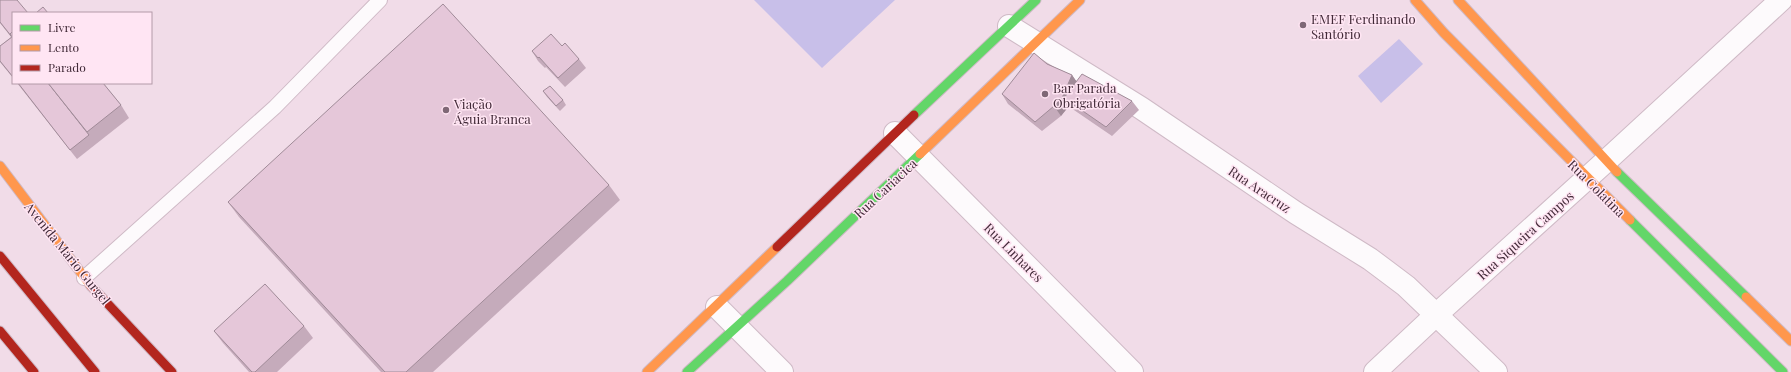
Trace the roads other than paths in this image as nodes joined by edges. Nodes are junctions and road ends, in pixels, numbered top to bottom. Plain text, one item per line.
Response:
1 (380, 0) edge
2 (1036, 0) edge
3 (1080, 0) edge
4 (1415, 0) edge
5 (1458, 0) edge
6 (1781, 0) edge
7 (1008, 26) junction
8 (1035, 43) junction
9 (895, 133) junction
10 (918, 156) junction
11 (1606, 162) junction
12 (0, 166) edge
13 (1588, 178) junction
14 (0, 256) edge
15 (84, 278) junction
16 (717, 307) junction
17 (1437, 314) junction
18 (736, 328) junction
19 (0, 331) edge
20 (1791, 341) edge
21 (34, 372) edge
22 (95, 372) edge
23 (172, 372) edge
24 (647, 372) edge
25 (687, 372) edge
26 (782, 372) edge
27 (1132, 372) edge
28 (1375, 372) edge
29 (1496, 372) edge
30 (1783, 372) edge

1 - 15 lane
2 - 7 street
3 - 8 street, Rua Cariacica
4 - 13 street, Rua Colatina
5 - 11 street, Rua Colatina
6 - 11 street, Rua Siqueira Campos
7 - 8 street, Rua Aracruz
7 - 9 street
8 - 10 street, Rua Cariacica
8 - 17 street, Rua Aracruz
9 - 10 street, Rua Linhares
9 - 16 street
10 - 18 street, Rua Cariacica
10 - 27 street, Rua Linhares
11 - 13 street, Rua Siqueira Campos
11 - 20 street, Rua Colatina
12 - 15 street, Avenida Mário Gurgel
13 - 17 street, Rua Siqueira Campos
13 - 30 street, Rua Colatina
14 - 22 street
15 - 23 street, Avenida Mário Gurgel
16 - 18 street
16 - 24 street
17 - 28 street, Rua Siqueira Campos
17 - 29 street, Rua Aracruz
18 - 25 street, Rua Cariacica
18 - 26 street
19 - 21 street

